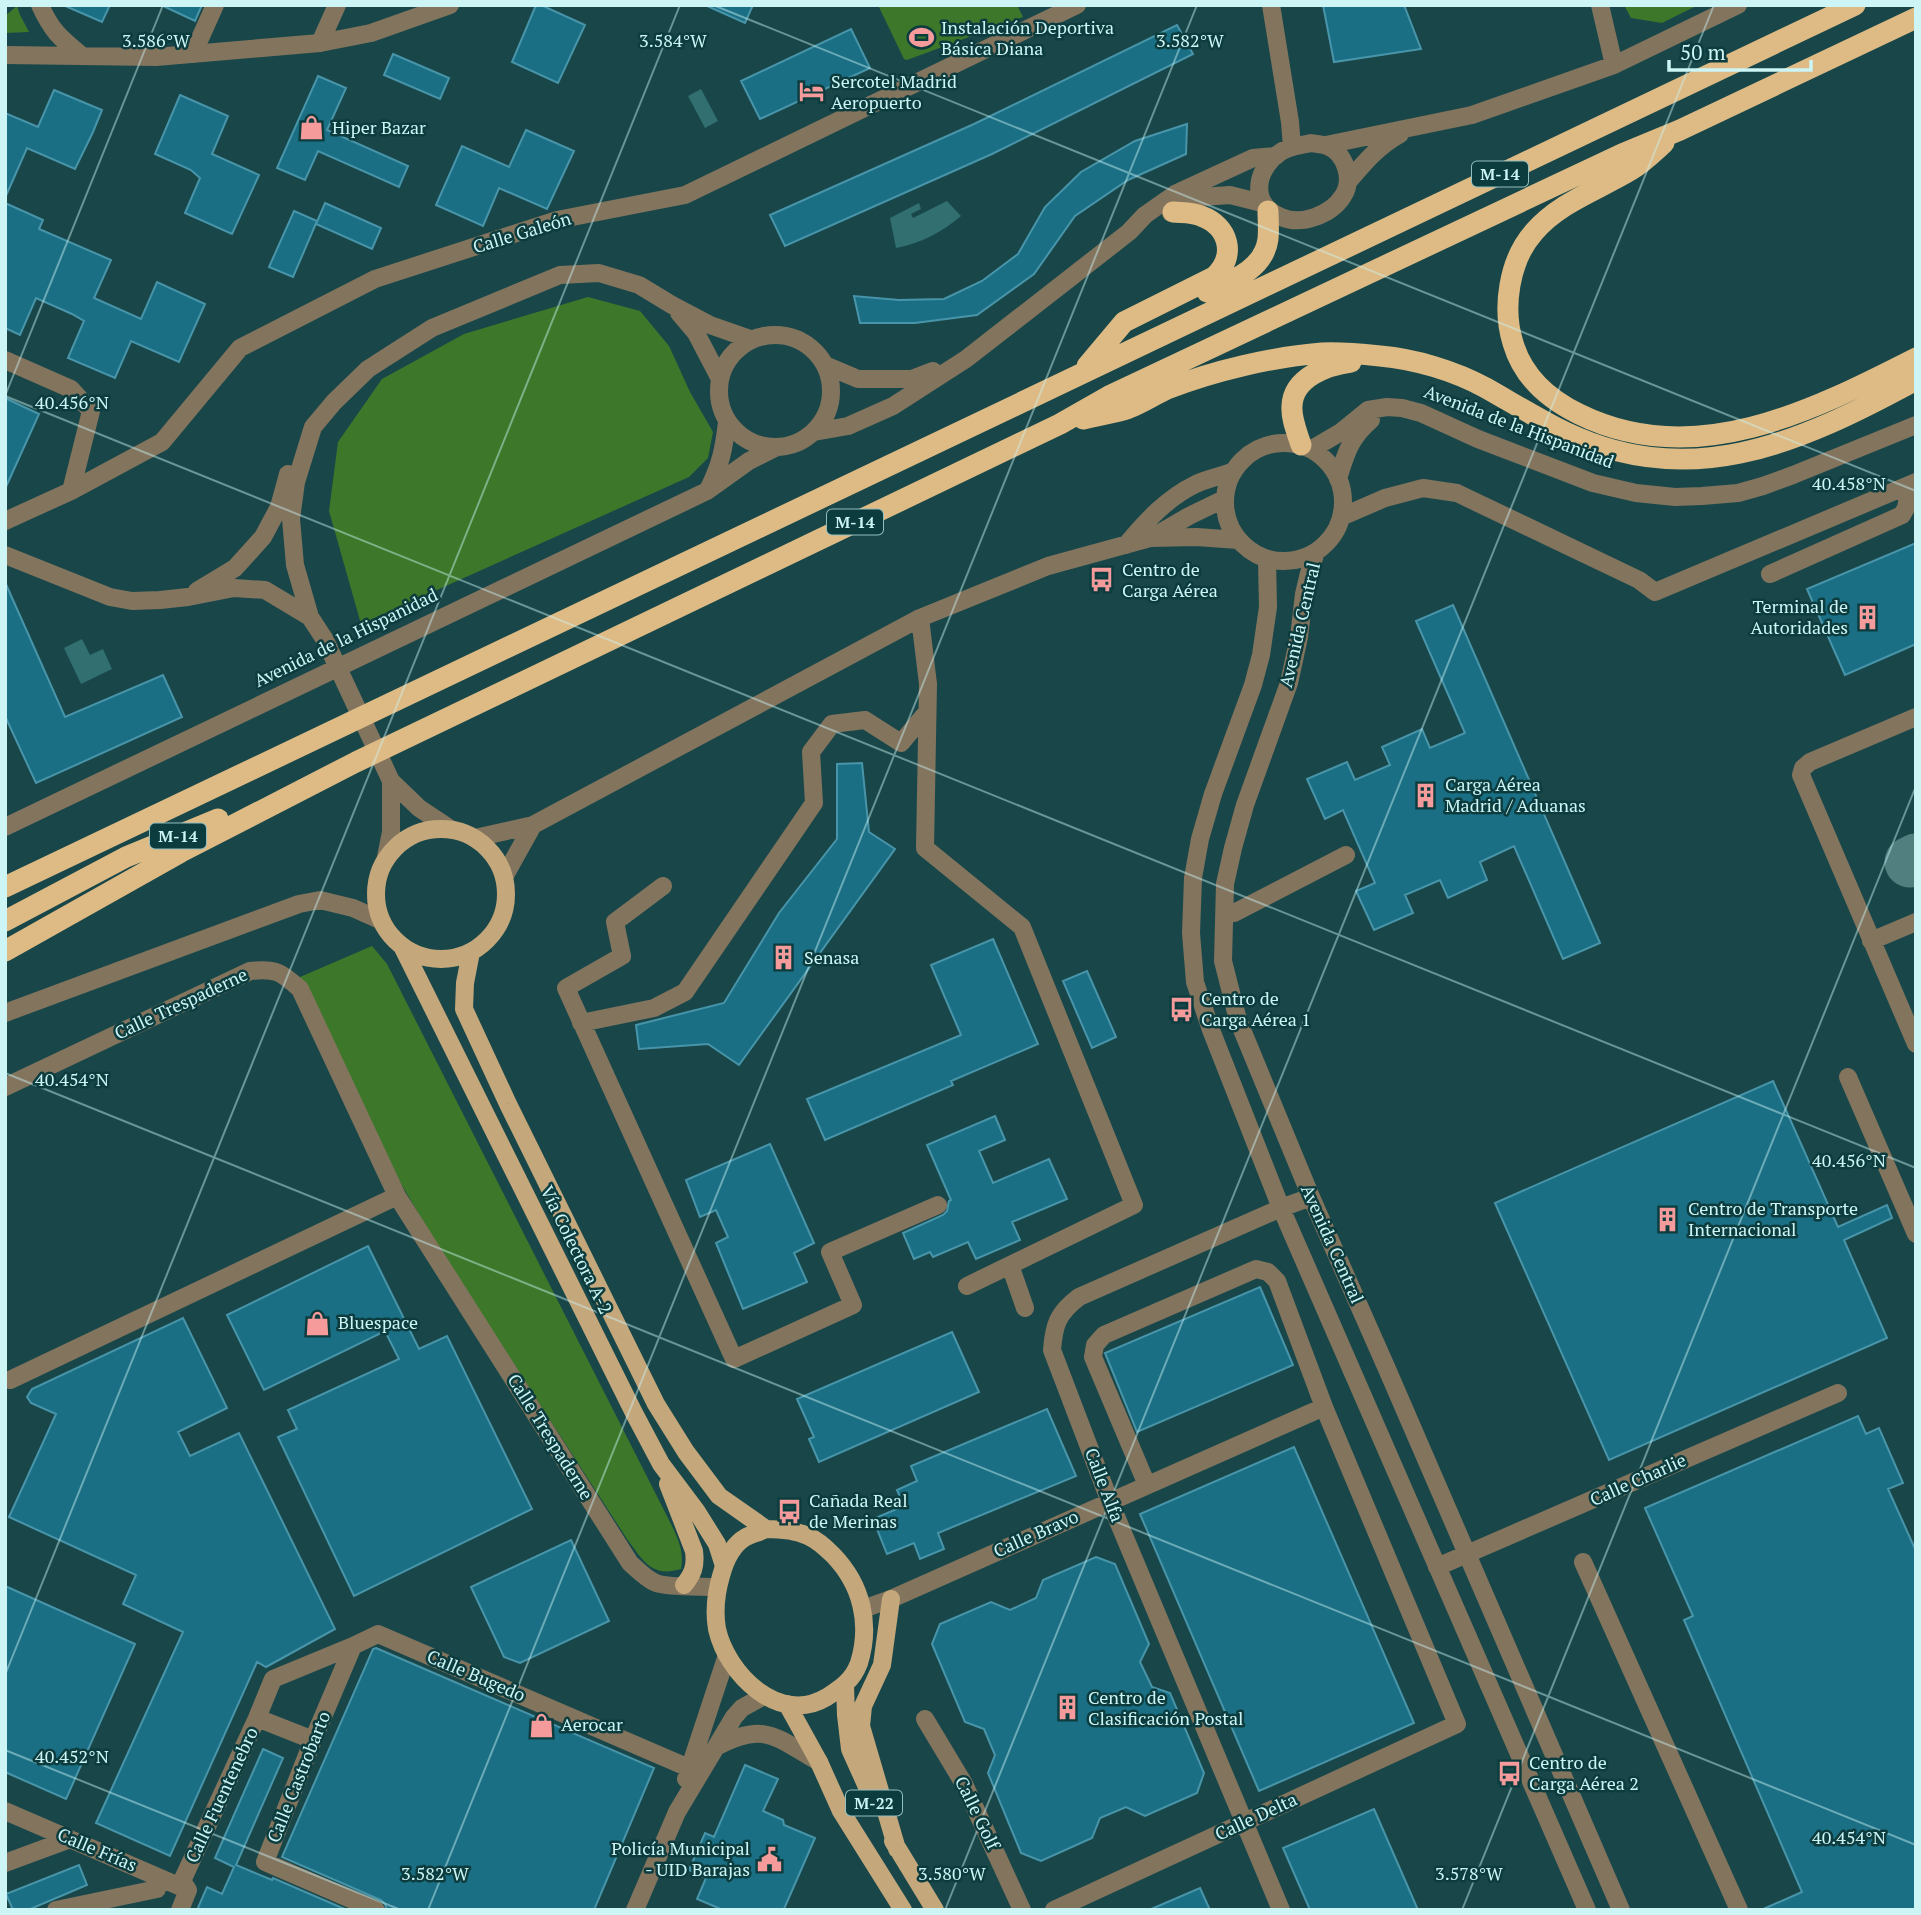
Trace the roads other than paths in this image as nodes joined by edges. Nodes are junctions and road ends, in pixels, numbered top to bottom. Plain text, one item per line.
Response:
1 (40, 5) edge
2 (215, 5) edge
3 (337, 5) edge
4 (450, 5) edge
5 (1077, 5) edge
6 (1271, 5) edge
7 (1600, 5) edge
8 (1738, 5) edge
9 (1855, 5) edge
10 (1916, 18) edge
11 (320, 43) junction
12 (192, 54) junction
13 (5, 55) edge
14 (81, 55) junction
15 (1615, 65) junction
16 (1413, 128) junction
17 (1679, 130) junction
18 (1326, 145) junction
19 (1292, 147) junction
20 (1276, 156) junction
21 (1348, 182) junction
22 (1265, 207) junction
23 (1173, 212) junction
24 (1129, 232) junction
25 (672, 305) junction
26 (750, 339) junction
27 (1145, 343) junction
28 (1382, 356) junction
29 (1916, 358) edge
30 (966, 359) junction
31 (5, 360) edge
32 (825, 365) junction
33 (1082, 372) junction
34 (719, 377) junction
35 (1916, 380) edge
36 (334, 402) junction
37 (1387, 407) junction
38 (727, 422) junction
39 (1060, 424) junction
40 (1916, 425) edge
41 (313, 427) junction
42 (814, 432) junction
43 (1307, 447) junction
44 (775, 448) junction
45 (1233, 472) junction
46 (1913, 484) edge
47 (1340, 485) junction
48 (71, 491) junction
49 (707, 491) junction
50 (1385, 498) junction
51 (1224, 499) junction
52 (1341, 517) junction
53 (5, 521) edge
54 (1150, 538) junction
55 (1238, 540) junction
56 (1126, 544) junction
57 (1317, 552) junction
58 (5, 555) edge
59 (1267, 559) junction
60 (1770, 574) dead end
61 (188, 597) junction
62 (310, 617) junction
63 (920, 618) junction
64 (325, 639) junction
65 (927, 712) junction
66 (1916, 717) edge
67 (356, 762) junction
68 (391, 781) junction
69 (533, 825) junction
70 (5, 827) edge
71 (449, 828) junction
72 (475, 838) junction
73 (1346, 855) dead end
74 (386, 856) junction
75 (504, 877) junction
76 (663, 886) dead end
77 (5, 887) edge
78 (1234, 913) dead end
79 (380, 920) junction
80 (5, 921) edge
81 (1916, 922) edge
82 (1871, 941) junction
83 (402, 946) junction
84 (5, 951) edge
85 (471, 952) junction
86 (5, 1013) edge
87 (581, 1023) junction
88 (1916, 1044) edge
89 (1848, 1077) dead end
90 (5, 1087) edge
91 (397, 1196) junction
92 (1311, 1197) junction
93 (938, 1205) dead end
94 (1281, 1208) junction
95 (1912, 1215) edge
96 (1916, 1234) edge
97 (1010, 1265) junction
98 (967, 1286) dead end
99 (1025, 1308) dead end
100 (7, 1380) edge
101 (1838, 1393) dead end
102 (1324, 1407) junction
103 (660, 1464) junction
104 (1147, 1485) junction
105 (1110, 1502) junction
106 (766, 1529) junction
107 (1466, 1555) junction
108 (1583, 1562) dead end
109 (723, 1566) junction
110 (1437, 1567) junction
111 (684, 1585) junction
112 (718, 1587) junction
113 (891, 1599) junction
114 (863, 1609) junction
115 (353, 1646) junction
116 (727, 1655) junction
117 (845, 1686) junction
118 (764, 1696) junction
119 (787, 1704) junction
120 (257, 1718) junction
121 (925, 1719) dead end
122 (313, 1740) junction
123 (716, 1747) junction
124 (818, 1762) junction
125 (689, 1768) junction
126 (5, 1811) edge
127 (677, 1812) junction
128 (1244, 1822) junction
129 (70, 1839) junction
130 (897, 1849) junction
131 (5, 1863) edge
132 (157, 1889) dead end
133 (188, 1890) junction
134 (57, 1910) edge
135 (180, 1910) edge
136 (376, 1910) edge
137 (635, 1910) edge
138 (903, 1910) edge
139 (935, 1910) edge
140 (1022, 1910) edge
141 (1054, 1910) edge
142 (1281, 1910) edge
143 (1587, 1910) edge
144 (1621, 1910) edge
145 (1739, 1910) edge

1 - 14 street
2 - 12 street
3 - 11 street
4 - 11 street
5 - 48 street, Calle Galeón
6 - 19 street
7 - 15 street
8 - 15 street
9 - 27 highway, M-14
10 - 17 highway, M-14
11 - 12 street
12 - 14 street
13 - 14 street
15 - 16 street
16 - 18 street
16 - 21 street
17 - 29 highway
17 - 39 highway, M-14
18 - 19 street
18 - 21 street
19 - 20 street
20 - 22 street
20 - 24 street
21 - 22 street
22 - 23 street
22 - 27 highway
23 - 24 street
23 - 33 highway
24 - 30 street
25 - 26 street
25 - 34 street
25 - 36 street
26 - 32 street
26 - 34 street
27 - 33 highway, M-14
28 - 35 highway
28 - 39 highway
28 - 43 highway
30 - 32 street
30 - 42 street
31 - 48 street
32 - 42 street
33 - 77 highway, M-14
34 - 38 street
36 - 41 street
36 - 64 street
37 - 40 street, Avenida de la Hispanidad
37 - 43 street
37 - 47 street
38 - 44 street
38 - 49 street
39 - 67 highway, M-14
41 - 61 street
41 - 62 street
42 - 44 street
43 - 45 street
43 - 47 street
44 - 49 street, Avenida de la Hispanidad
45 - 51 street
45 - 56 street
46 - 50 street
46 - 60 street
47 - 50 street
47 - 52 street
48 - 53 street, Calle Galeón
49 - 70 street, Avenida de la Hispanidad
50 - 52 street
51 - 54 street
51 - 55 street
52 - 57 street
54 - 55 street
54 - 56 street
55 - 59 street
56 - 63 street
57 - 59 street
57 - 92 street, Avenida Central
58 - 61 street
59 - 94 street, Avenida Central
61 - 62 street
62 - 64 street
63 - 65 street
63 - 69 street
64 - 68 street
65 - 87 street
65 - 97 street
66 - 82 street
67 - 80 highway, M-14
67 - 84 highway
68 - 71 street
68 - 74 street
69 - 72 street
69 - 75 street
71 - 72 main road
71 - 74 main road
72 - 75 main road
73 - 78 street
74 - 79 main road
75 - 85 main road
76 - 87 street
79 - 83 main road
79 - 86 street
81 - 82 street
82 - 88 street
83 - 85 main road
83 - 103 main road, Vía Colectora A-2
85 - 106 main road, Vía Colectora A-2
87 - 93 street
89 - 95 street
90 - 91 street, Calle Trespaderne
91 - 100 street
91 - 111 street, Calle Trespaderne
92 - 94 street, Calle Alfa
92 - 107 street, Avenida Central
94 - 105 street, Calle Alfa
94 - 110 street, Avenida Central
95 - 96 street
97 - 98 street
97 - 99 street
101 - 107 street, Calle Charlie
102 - 104 street, Calle Bravo
102 - 104 street
102 - 128 street, Calle Delta
103 - 109 main road, Vía Colectora A-2
103 - 111 main road
104 - 105 street, Calle Bravo
105 - 113 street, Calle Bravo
105 - 128 street, Calle Alfa
106 - 109 main road
106 - 114 main road
107 - 110 street, Calle Charlie
107 - 144 street, Avenida Central
108 - 145 street
109 - 112 main road
110 - 143 street, Avenida Central
111 - 112 street, Calle Trespaderne
112 - 116 main road
113 - 114 street, Calle Bravo
113 - 130 main road
114 - 117 main road
115 - 120 street, Calle Fuentenebro
115 - 122 street, Calle Castrobarto
115 - 125 street, Calle Bugedo
116 - 118 main road
116 - 125 street
117 - 119 main road
117 - 130 main road, M-22
118 - 119 main road
118 - 123 street
119 - 124 main road, M-22
120 - 122 street, Calle Fuentenebro
120 - 133 street, Calle Fuentenebro
121 - 140 street, Calle Golf
122 - 136 street, Calle Castrobarto
123 - 124 street
123 - 127 street
124 - 138 main road, M-22
125 - 127 street
126 - 129 street, Calle Frías
127 - 137 street
128 - 141 street, Calle Delta
128 - 142 street, Calle Alfa
129 - 131 street
129 - 133 street, Calle Frías
130 - 139 main road, M-22
132 - 134 street, Calle Frías
133 - 135 street, Calle Fuentenebro

